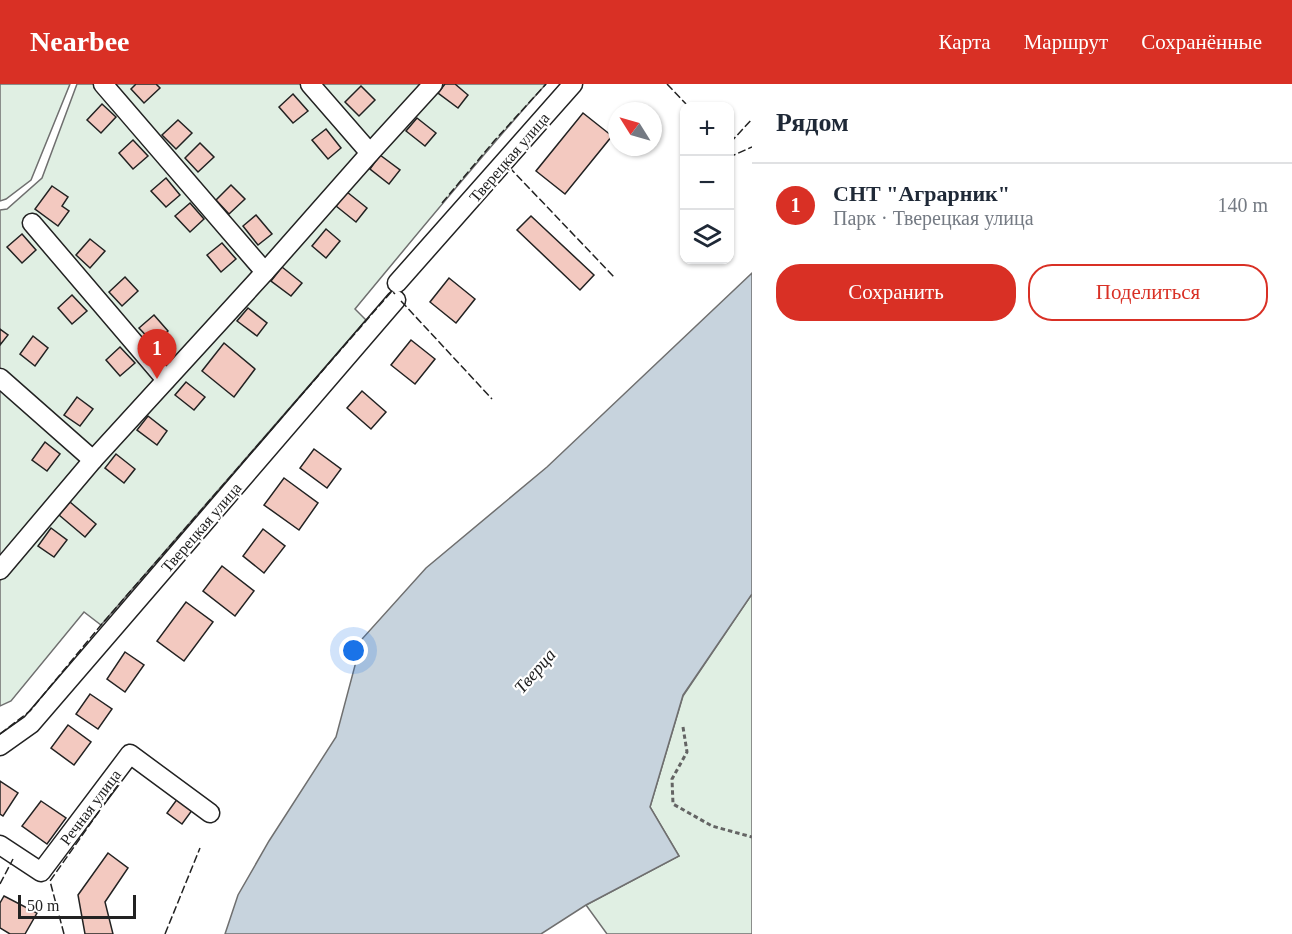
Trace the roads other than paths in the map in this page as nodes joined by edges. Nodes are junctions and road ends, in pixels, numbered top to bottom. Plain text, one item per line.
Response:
1 (103, 84) edge
2 (310, 84) edge
3 (433, 84) edge
4 (573, 84) edge
5 (370, 153) junction
6 (32, 223) dead end
7 (265, 272) junction
8 (0, 378) edge
9 (166, 380) junction
10 (93, 460) junction
11 (0, 570) edge
12 (0, 746) edge
13 (210, 813) dead end
14 (0, 845) edge

1 - 7 street
2 - 5 street
3 - 5 street
4 - 12 street, Тверецкая улица
5 - 7 street
6 - 9 street
7 - 9 street
8 - 10 street
9 - 10 street
10 - 11 street
13 - 14 street, Речная улица

